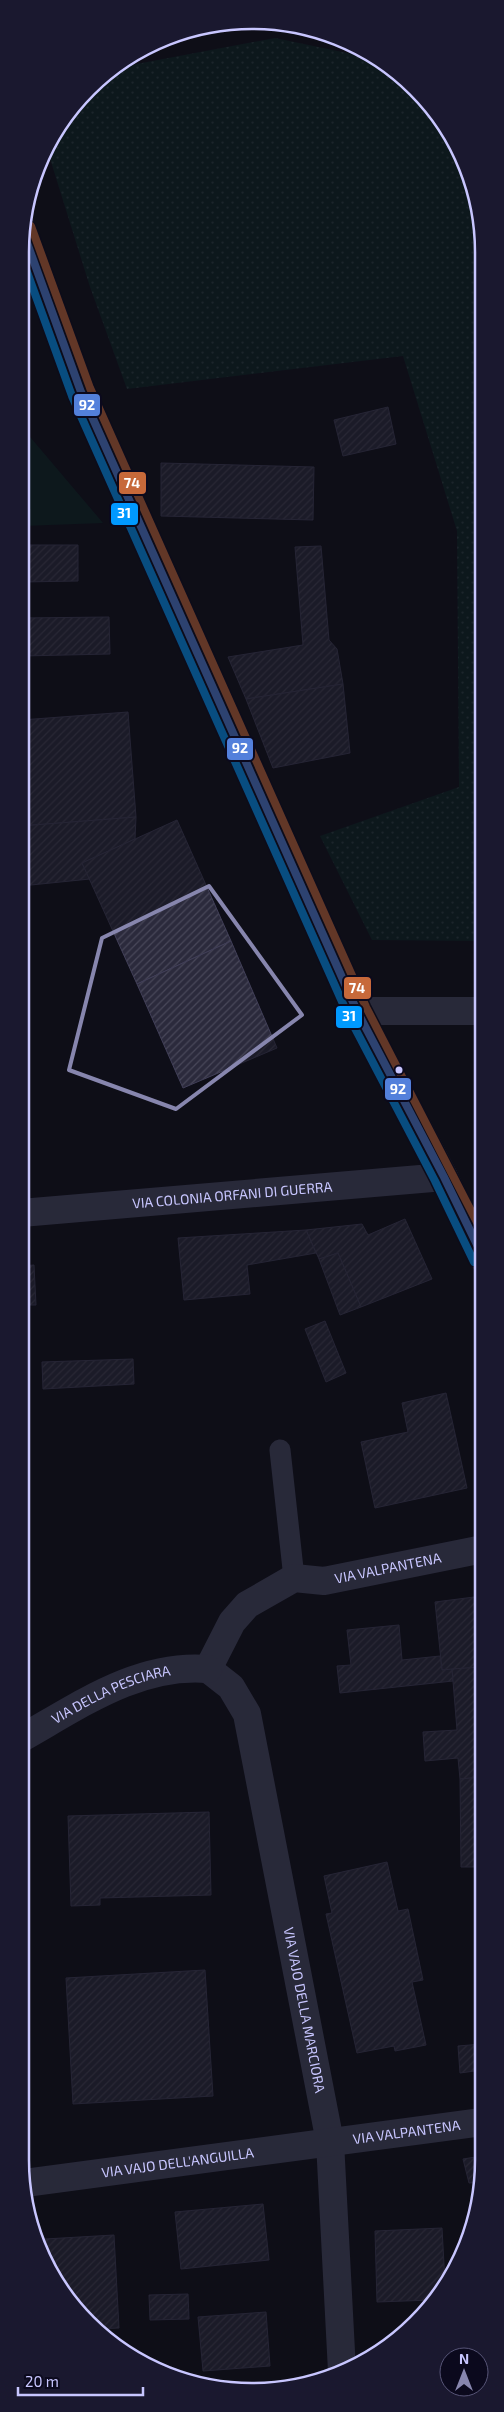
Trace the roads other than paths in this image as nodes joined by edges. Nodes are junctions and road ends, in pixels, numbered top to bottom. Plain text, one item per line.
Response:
1 (29, 248) edge
2 (357, 1011) junction
3 (475, 1011) edge
4 (444, 1177) junction
5 (29, 1212) edge
6 (475, 1241) edge
7 (280, 1450) dead end
8 (475, 1550) edge
9 (294, 1578) junction
10 (208, 1669) junction
11 (29, 1734) edge
12 (475, 2123) edge
13 (330, 2142) junction
14 (30, 2182) edge
15 (342, 2364) edge

1 - 2 street
2 - 3 street
2 - 4 street
4 - 5 street, VIA COLONIA ORFANI DI GUERRA
4 - 6 street
7 - 9 lane
8 - 9 street, VIA VALPANTENA
9 - 10 street
10 - 11 street, VIA DELLA PESCIARA
10 - 13 street, VIA VAJO DELLA MARCIORA
12 - 13 street, VIA VALPANTENA
13 - 14 street, VIA VAJO DELL'ANGUILLA
13 - 15 street, VIA VAJO DELLA MARCIORA

